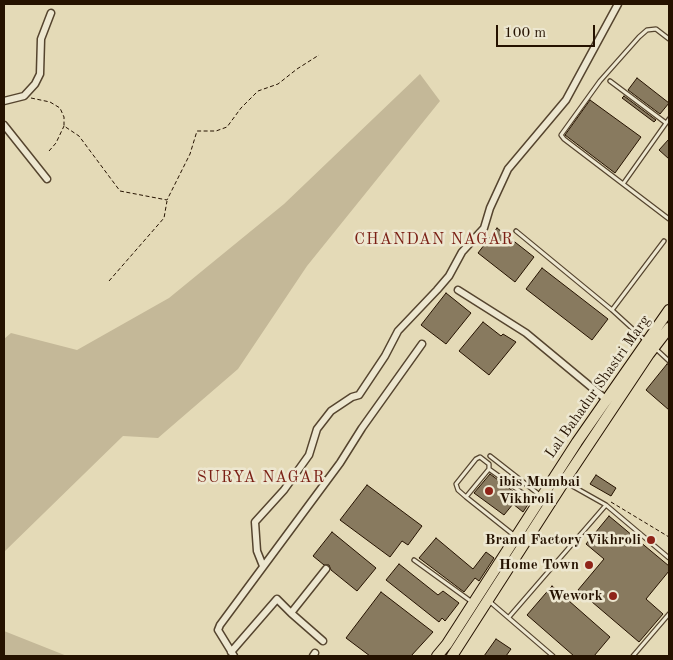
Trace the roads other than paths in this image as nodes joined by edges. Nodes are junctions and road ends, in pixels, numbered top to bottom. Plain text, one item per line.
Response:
1 (618, 4) edge
2 (51, 13) dead end
3 (669, 39) edge
4 (610, 81) dead end
5 (4, 102) edge
6 (669, 119) edge
7 (666, 123) junction
8 (4, 125) edge
9 (47, 180) dead end
10 (623, 184) junction
11 (669, 219) edge
12 (516, 232) dead end
13 (664, 242) dead end
14 (458, 290) dead end
15 (612, 310) junction
16 (669, 310) edge
17 (669, 328) edge
18 (646, 341) junction
19 (422, 344) dead end
20 (655, 348) junction
21 (669, 361) edge
22 (611, 402) junction
23 (490, 456) dead end
24 (489, 469) junction
25 (564, 482) junction
26 (466, 498) junction
27 (608, 503) junction
28 (537, 504) junction
29 (542, 517) junction
30 (516, 536) junction
31 (669, 558) edge
32 (414, 560) dead end
33 (263, 566) junction
34 (326, 569) dead end
35 (488, 601) junction
36 (473, 603) junction
37 (291, 614) junction
38 (669, 614) edge
39 (509, 617) junction
40 (323, 641) dead end
41 (232, 654) edge
42 (437, 656) edge
43 (452, 656) edge
44 (554, 656) edge
45 (633, 656) edge

1 - 33 street
2 - 5 street
3 - 10 lane
4 - 7 lane
6 - 7 lane
7 - 10 lane
8 - 9 street
10 - 11 lane
12 - 15 lane
13 - 15 lane
14 - 22 street
15 - 18 lane
16 - 18 main road, Lal Bahadur Shastri Marg
17 - 20 main road, Lal Bahadur Shastri Marg
18 - 20 lane
18 - 22 main road, Lal Bahadur Shastri Marg
19 - 33 street
20 - 21 lane
20 - 22 main road, Lal Bahadur Shastri Marg
22 - 25 main road, Lal Bahadur Shastri Marg
22 - 28 main road, Lal Bahadur Shastri Marg
23 - 28 lane
24 - 26 lane
24 - 26 lane
24 - 28 lane
25 - 27 lane
25 - 29 main road, Lal Bahadur Shastri Marg
26 - 30 lane
27 - 31 lane
27 - 39 lane
28 - 29 main road
28 - 30 main road, Lal Bahadur Shastri Marg
29 - 35 main road, Lal Bahadur Shastri Marg
30 - 36 main road, Lal Bahadur Shastri Marg
32 - 36 lane
33 - 41 street
34 - 37 street
35 - 39 lane
35 - 43 main road, Lal Bahadur Shastri Marg
36 - 42 main road, Lal Bahadur Shastri Marg
37 - 40 street
37 - 41 street
38 - 45 lane
39 - 44 lane

